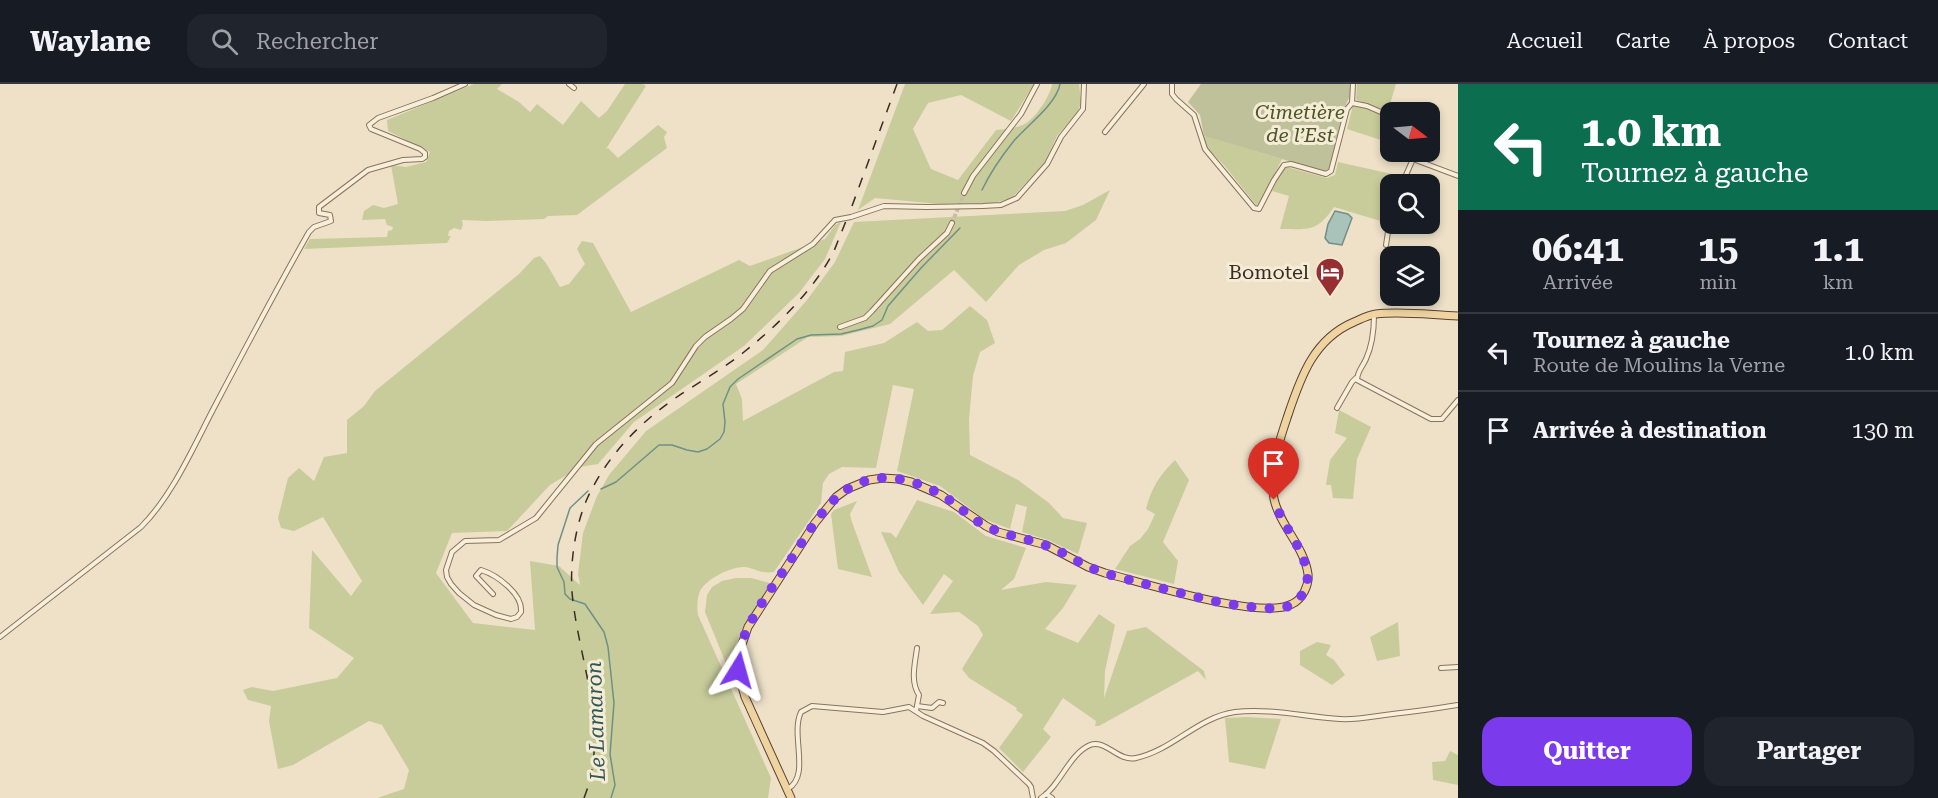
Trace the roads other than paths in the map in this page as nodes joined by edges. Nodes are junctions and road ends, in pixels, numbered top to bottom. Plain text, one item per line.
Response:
1 (465, 84) edge
2 (569, 84) edge
3 (1037, 84) edge
4 (1084, 84) edge
5 (1144, 84) edge
6 (1172, 84) edge
7 (1353, 84) edge
8 (574, 88) dead end
9 (1352, 103) junction
10 (1380, 112) edge
11 (1105, 132) dead end
12 (1421, 162) edge
13 (1458, 176) edge
14 (964, 193) tunnel mouth
15 (952, 223) tunnel mouth
16 (1388, 234) edge
17 (1386, 245) dead end
18 (1373, 315) junction
19 (1458, 315) edge
20 (840, 327) dead end
21 (1356, 378) junction
22 (1458, 400) edge
23 (1337, 408) dead end
24 (493, 594) dead end
25 (0, 637) edge
26 (917, 648) dead end
27 (1458, 667) edge
28 (1441, 668) dead end
29 (943, 703) dead end
30 (1458, 705) edge
31 (916, 709) junction
32 (788, 790) junction
33 (1047, 794) junction
34 (791, 798) edge
35 (1034, 798) edge
36 (1041, 798) edge
37 (1052, 798) edge

1 - 25 street
2 - 8 street
3 - 14 street
4 - 24 street
5 - 11 street
6 - 9 street
7 - 9 street
9 - 10 street
12 - 13 street
15 - 20 street
16 - 17 street
18 - 19 main road
18 - 21 street
18 - 32 main road
21 - 22 street
21 - 23 street
26 - 31 street
27 - 28 street
29 - 31 street
30 - 33 street
31 - 32 street
31 - 35 street
32 - 34 main road
33 - 36 street
33 - 37 street

